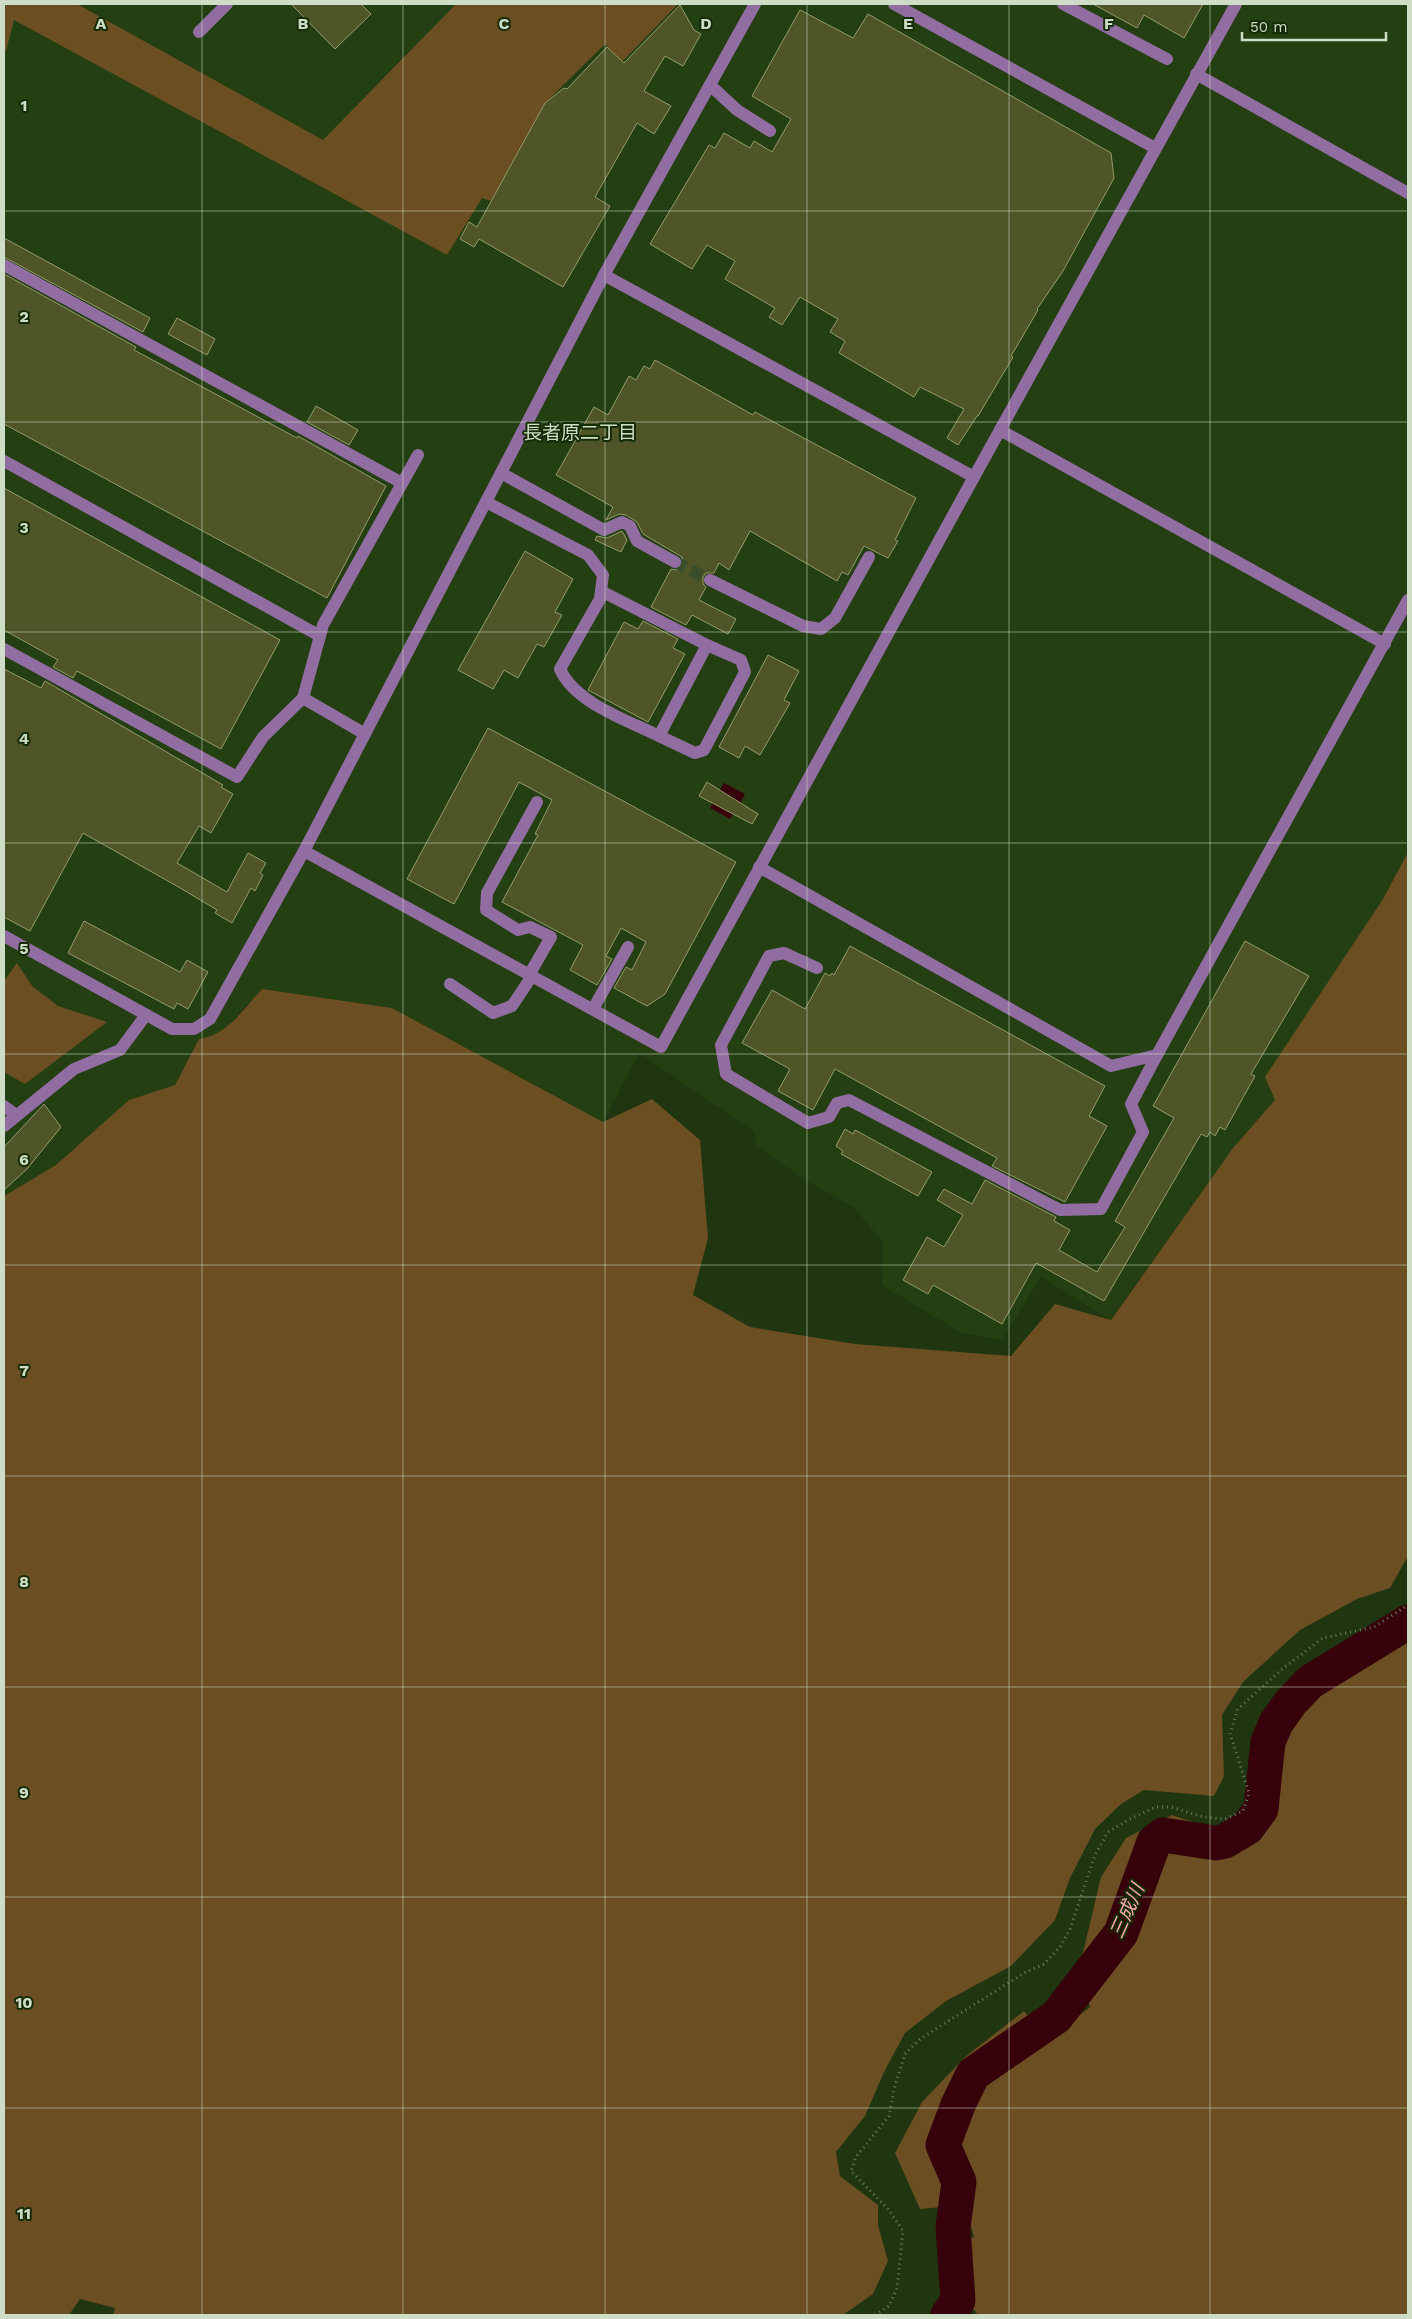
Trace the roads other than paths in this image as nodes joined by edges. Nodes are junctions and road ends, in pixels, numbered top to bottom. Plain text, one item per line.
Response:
1 (227, 4) edge
2 (755, 4) edge
3 (894, 4) edge
4 (1063, 4) edge
5 (1236, 4) edge
6 (198, 32) dead end
7 (1168, 59) dead end
8 (1196, 74) junction
9 (710, 85) junction
10 (770, 131) dead end
11 (1155, 148) junction
12 (1408, 193) edge
13 (4, 265) edge
14 (604, 275) junction
15 (1000, 430) junction
16 (418, 455) dead end
17 (4, 461) edge
18 (501, 473) junction
19 (974, 476) junction
20 (402, 483) junction
21 (486, 502) junction
22 (870, 557) dead end
23 (676, 562) tunnel mouth
24 (710, 580) tunnel mouth
25 (600, 591) junction
26 (1408, 600) edge
27 (320, 636) junction
28 (1384, 644) junction
29 (707, 645) junction
30 (4, 649) edge
31 (303, 698) junction
32 (365, 734) junction
33 (659, 736) junction
34 (537, 802) dead end
35 (304, 851) junction
36 (759, 867) junction
37 (4, 936) edge
38 (628, 947) dead end
39 (818, 968) dead end
40 (531, 975) junction
41 (450, 984) dead end
42 (592, 1009) junction
43 (146, 1015) junction
44 (1157, 1055) junction
45 (4, 1106) edge
46 (16, 1115) junction
47 (4, 1126) edge

1 - 6 street
2 - 9 street
3 - 11 street
4 - 7 street
5 - 8 street
8 - 11 street
8 - 12 street
9 - 10 street
9 - 14 street
11 - 15 street
13 - 20 street
14 - 18 street
14 - 19 street
15 - 19 street
15 - 28 street
16 - 20 street
17 - 27 street
18 - 21 street
18 - 23 street
19 - 36 street
20 - 27 street
21 - 25 street
21 - 32 street
22 - 24 street
25 - 29 street
25 - 33 street
26 - 28 street
27 - 31 street
28 - 44 street
29 - 33 street
29 - 33 street
30 - 31 street
31 - 32 street
32 - 35 street
34 - 40 street
35 - 40 street
35 - 43 street
36 - 42 street
36 - 44 street
37 - 43 street
38 - 42 street
39 - 44 street
40 - 41 street
40 - 42 street
43 - 46 street
45 - 46 street
46 - 47 street

